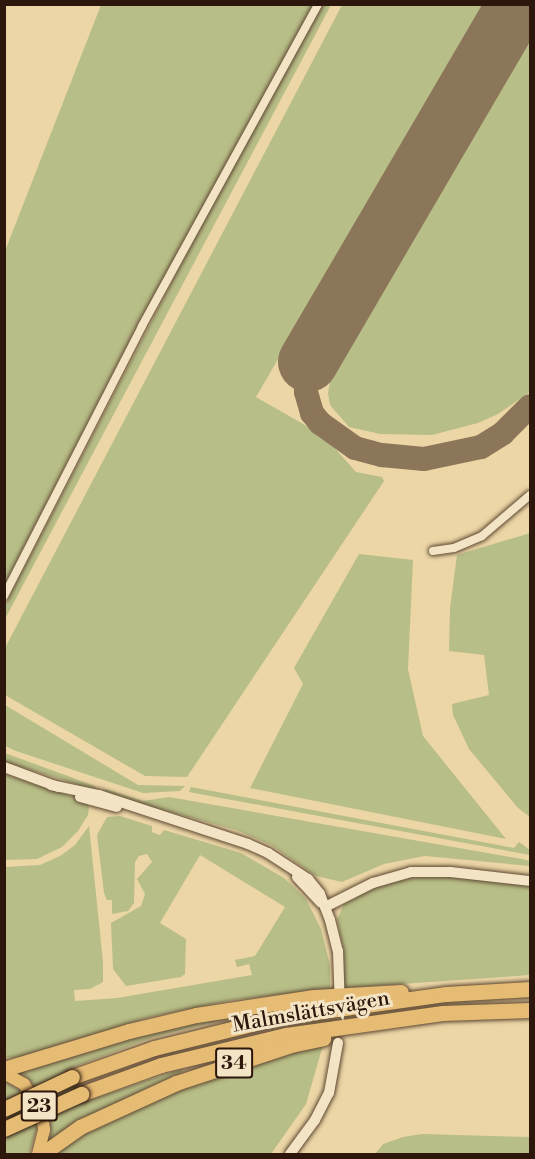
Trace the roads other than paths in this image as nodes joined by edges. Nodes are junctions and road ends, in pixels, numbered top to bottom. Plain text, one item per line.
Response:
1 (318, 4) edge
2 (531, 495) edge
3 (433, 551) dead end
4 (4, 596) edge
5 (4, 767) edge
6 (531, 881) edge
7 (325, 907) junction
8 (339, 989) dead end
9 (531, 989) edge
10 (446, 994) junction
11 (531, 1010) edge
12 (442, 1013) junction
13 (338, 1043) dead end
14 (4, 1071) edge
15 (4, 1108) edge
16 (4, 1129) edge
17 (40, 1155) edge
18 (290, 1155) edge

1 - 4 street
2 - 3 street
5 - 7 street
6 - 7 street
7 - 8 street
9 - 10 highway, Malmslättsvägen
10 - 14 highway
10 - 15 highway, Malmslättsvägen, bridge
11 - 12 highway, Malmslättsvägen / 34
12 - 16 highway, Malmslättsvägen, bridge
12 - 17 highway, 34
13 - 18 street
14 - 17 main road, 23

